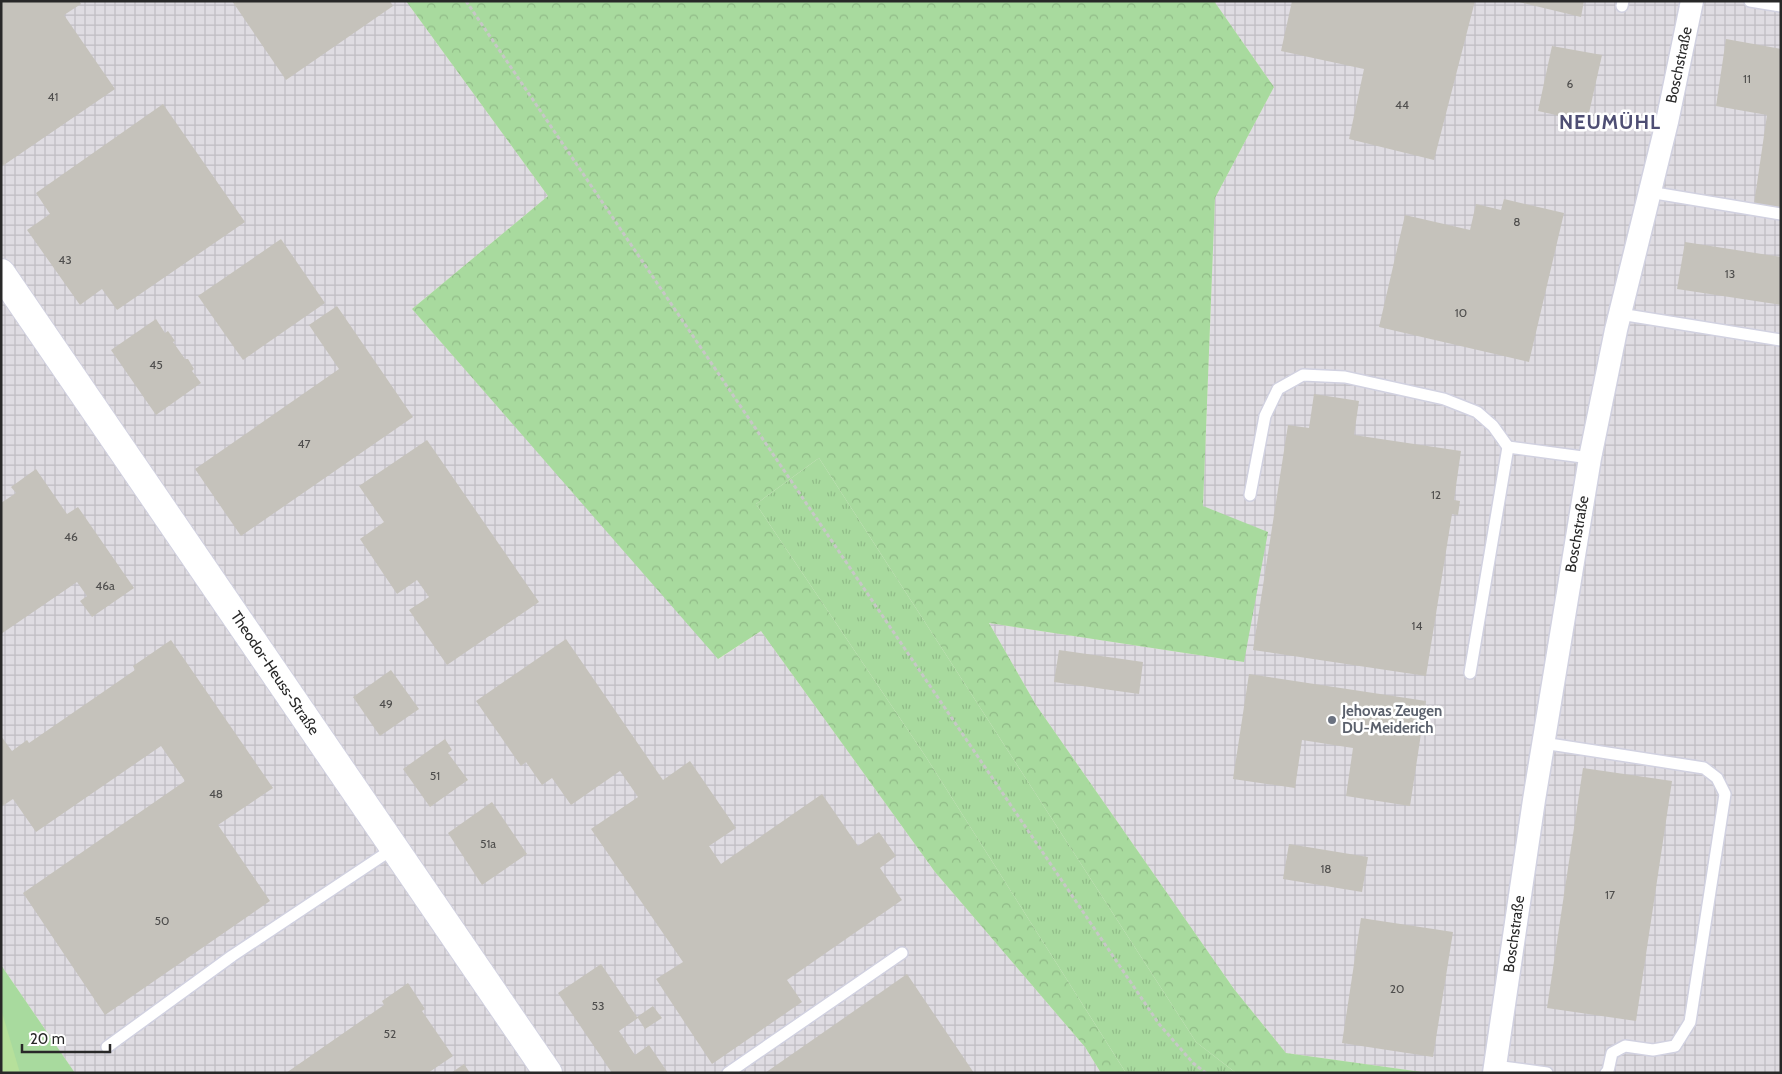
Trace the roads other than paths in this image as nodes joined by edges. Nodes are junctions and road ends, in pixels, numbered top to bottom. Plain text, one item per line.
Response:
1 (1692, 1) edge
2 (1750, 1) edge
3 (1781, 6) edge
4 (1649, 192) junction
5 (1781, 214) edge
6 (1, 274) edge
7 (1620, 314) junction
8 (1781, 340) edge
9 (1508, 447) junction
10 (1590, 458) junction
11 (1250, 495) dead end
12 (1470, 673) dead end
13 (1543, 743) junction
14 (394, 848) junction
15 (902, 953) dead end
16 (107, 1047) dead end
17 (1494, 1069) edge
18 (548, 1073) edge
19 (728, 1073) edge
20 (1547, 1073) edge
21 (1606, 1073) edge

1 - 4 street, Boschstraße
2 - 3 lane
4 - 5 lane
4 - 7 street, Boschstraße
6 - 14 street, Theodor-Heuss-Straße
7 - 8 lane
7 - 10 street, Boschstraße
9 - 10 lane
9 - 11 lane
9 - 12 lane
10 - 13 street, Boschstraße
13 - 17 street, Boschstraße
13 - 21 lane
14 - 16 lane
14 - 18 street, Theodor-Heuss-Straße
15 - 19 lane
17 - 20 lane

